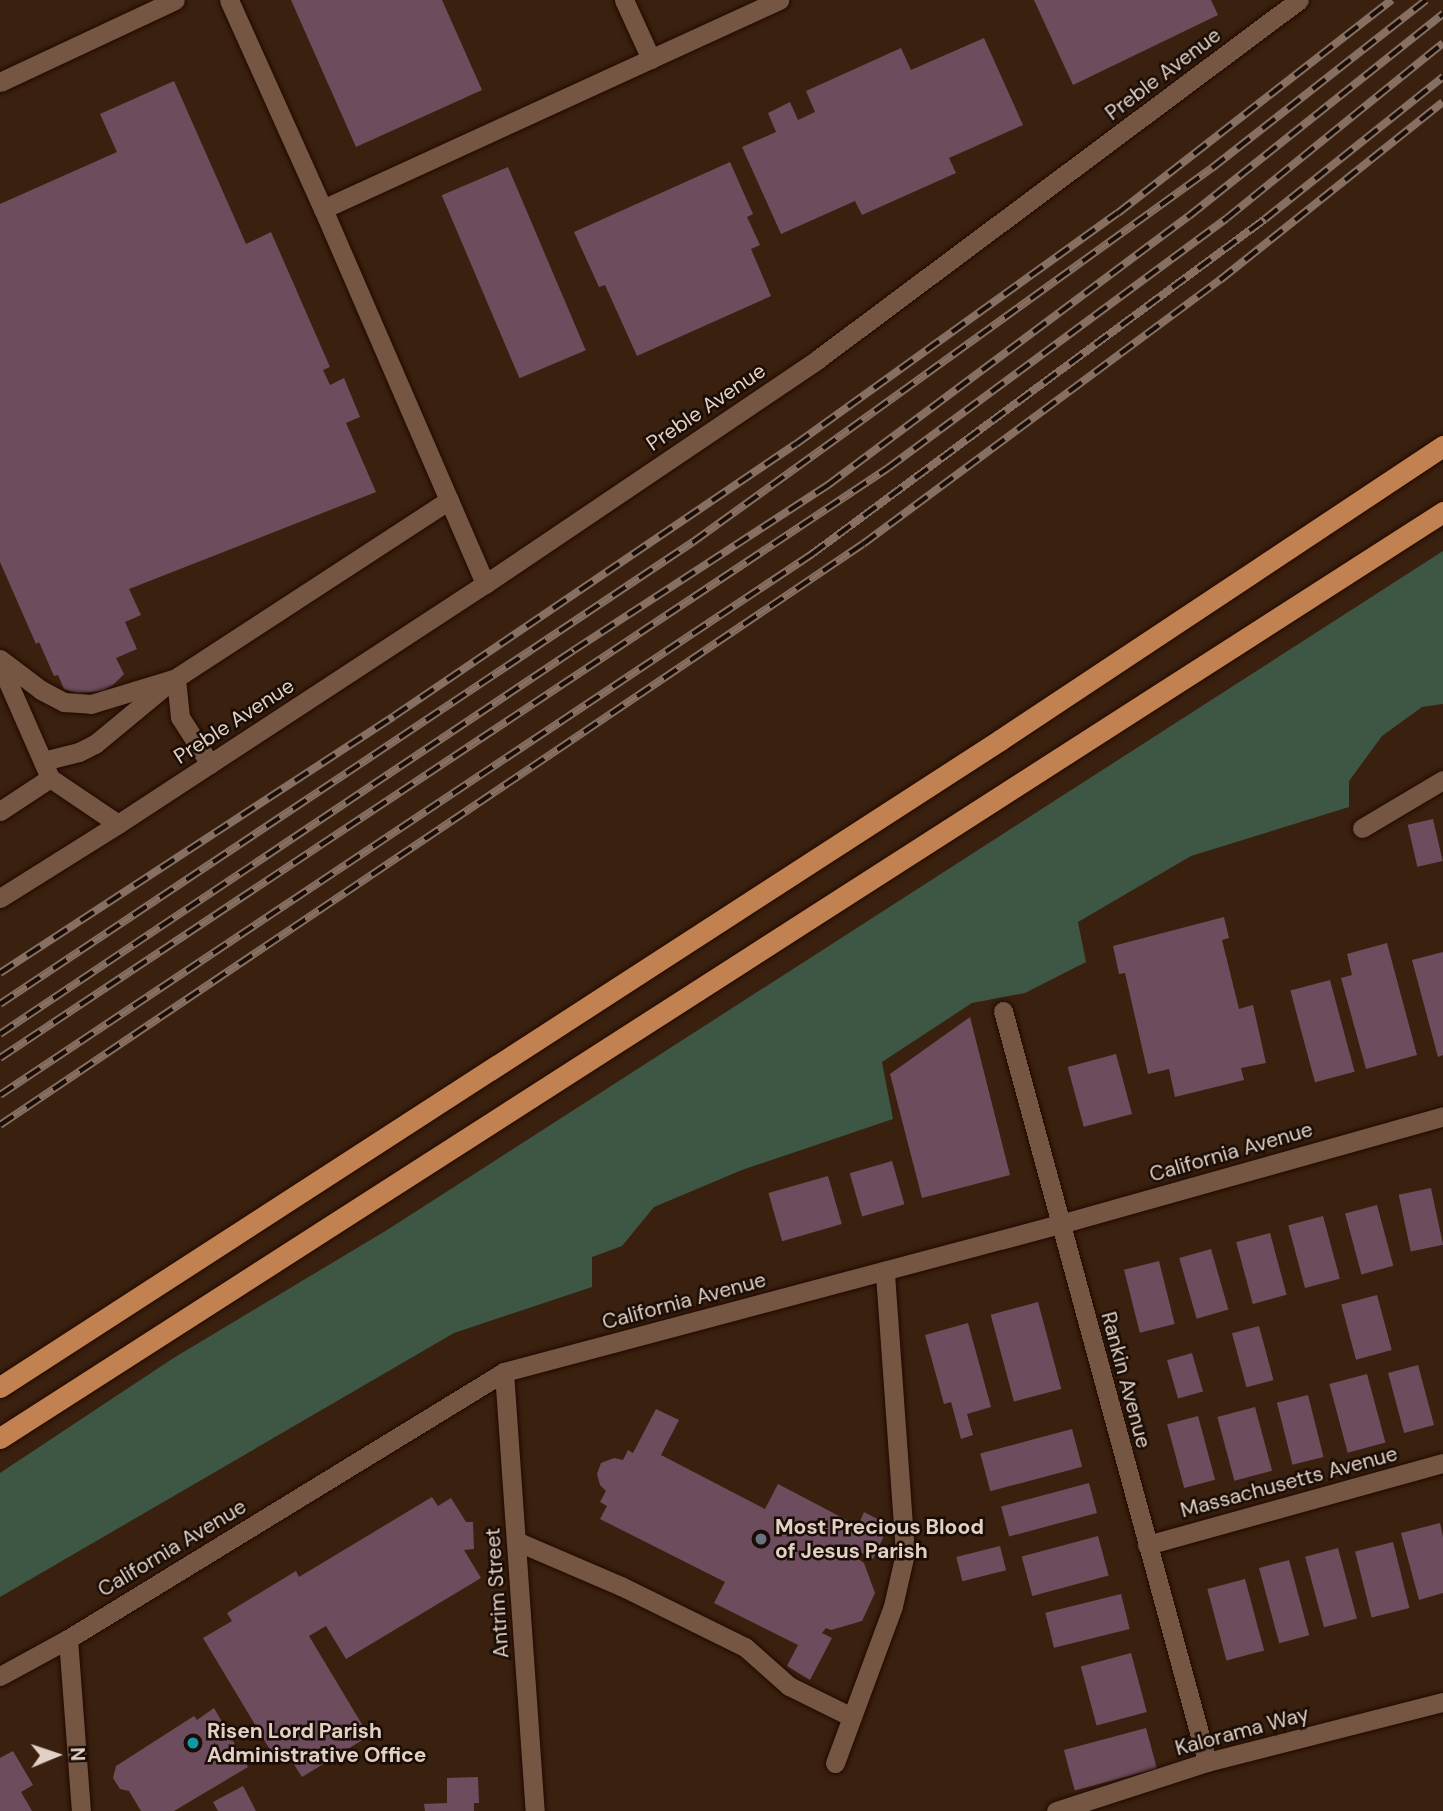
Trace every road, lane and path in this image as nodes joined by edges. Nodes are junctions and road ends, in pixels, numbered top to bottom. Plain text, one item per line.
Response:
1 (175, 0) edge
2 (229, 0) edge
3 (624, 0) edge
4 (779, 0) edge
5 (1287, 4) edge
6 (651, 59) junction
7 (0, 82) edge
8 (323, 209) junction
9 (1443, 446) edge
10 (449, 500) junction
11 (1443, 512) edge
12 (485, 584) junction
13 (0, 662) edge
14 (176, 678) junction
15 (210, 764) junction
16 (46, 770) junction
17 (1443, 780) edge
18 (0, 811) edge
19 (118, 824) junction
20 (1362, 828) dead end
21 (0, 898) edge
22 (1003, 1011) dead end
23 (1443, 1116) edge
24 (1060, 1224) junction
25 (885, 1270) junction
26 (504, 1372) junction
27 (0, 1387) edge
28 (0, 1438) edge
29 (1443, 1463) edge
30 (516, 1541) junction
31 (1147, 1545) junction
32 (68, 1639) junction
33 (0, 1676) edge
34 (1443, 1702) edge
35 (852, 1717) junction
36 (1207, 1762) junction
37 (835, 1763) dead end
38 (81, 1811) edge
39 (535, 1811) edge
40 (1056, 1811) edge

1 - 7 street
2 - 8 street
3 - 6 street
4 - 6 street
5 - 12 street, Preble Avenue
6 - 8 street
8 - 10 street
9 - 27 highway
10 - 12 street
10 - 14 street
11 - 28 highway
12 - 15 street, Preble Avenue
13 - 14 street
13 - 16 street
14 - 15 street
14 - 16 street
15 - 19 street, Preble Avenue
16 - 18 street
16 - 19 street
17 - 20 street
19 - 21 street, Preble Avenue
22 - 24 street, Rankin Avenue
23 - 24 street, California Avenue
24 - 25 street, California Avenue
24 - 31 street, Rankin Avenue
25 - 26 street, California Avenue
25 - 35 street
26 - 30 street, Antrim Street
26 - 32 street, California Avenue
29 - 31 street, Massachusetts Avenue
30 - 35 street
30 - 39 street, Antrim Street
31 - 36 street, Rankin Avenue
32 - 33 street, California Avenue
32 - 38 street
34 - 36 street, Kalorama Way
35 - 37 street
36 - 40 street, Kalorama Way

